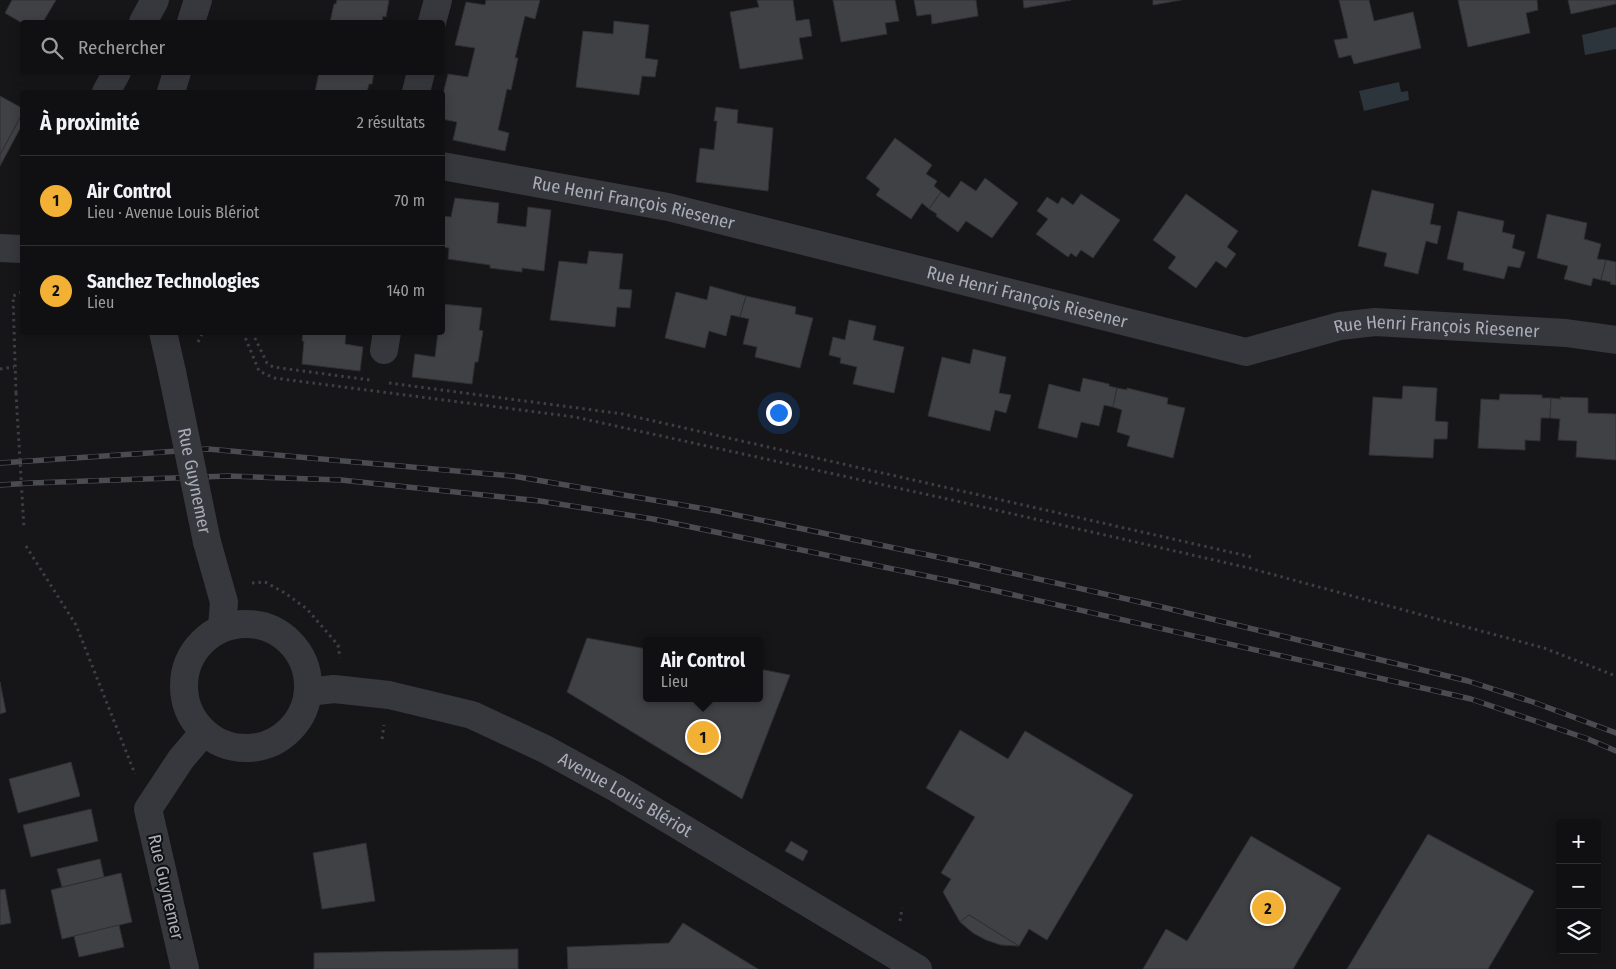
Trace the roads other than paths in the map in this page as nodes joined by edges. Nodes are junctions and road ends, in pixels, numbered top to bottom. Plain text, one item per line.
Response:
1 (155, 0) edge
2 (198, 0) edge
3 (438, 0) edge
4 (144, 20) edge
5 (192, 20) edge
6 (433, 20) edge
7 (114, 75) edge
8 (175, 75) edge
9 (420, 75) edge
10 (107, 90) edge
11 (172, 90) edge
12 (416, 90) edge
13 (445, 167) edge
14 (0, 248) edge
15 (20, 249) edge
16 (164, 335) edge
17 (1616, 340) edge
18 (222, 628) junction
19 (308, 692) junction
20 (204, 732) junction
21 (185, 969) edge
22 (918, 969) edge

1 - 4 street
2 - 5 street
3 - 6 street
7 - 10 street
8 - 11 street
9 - 12 street
13 - 17 street, Rue Henri François Riesener
14 - 15 street
16 - 18 street, Rue Guynemer, bridge
18 - 19 street
18 - 20 street
19 - 20 street
19 - 22 street, Avenue Louis Blériot
20 - 21 street, Rue Guynemer

